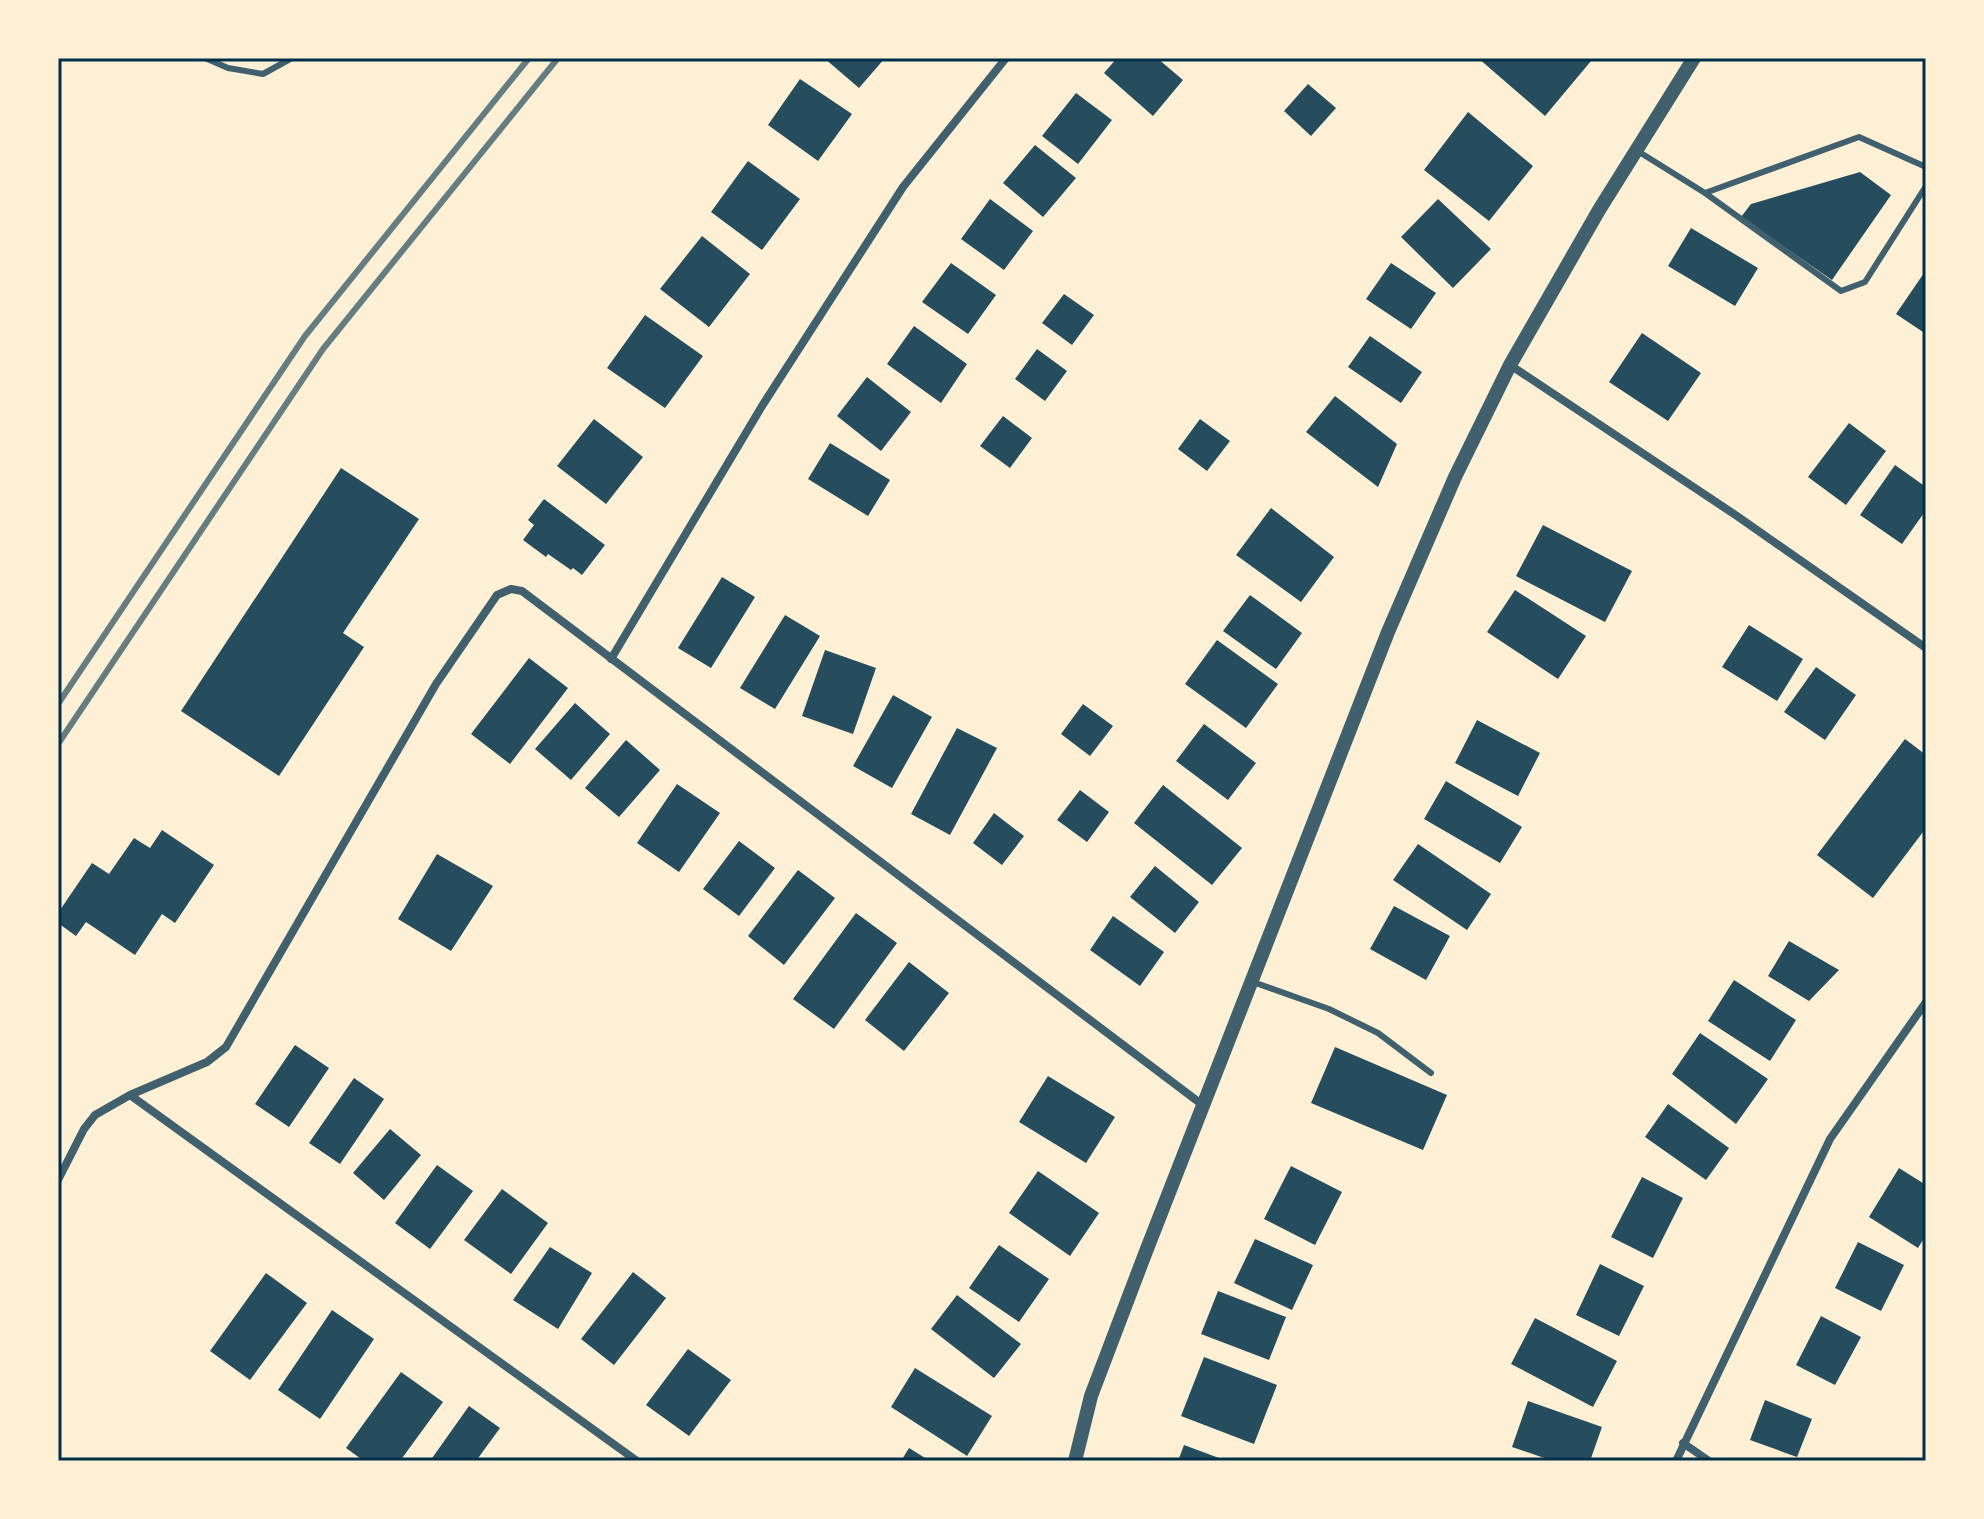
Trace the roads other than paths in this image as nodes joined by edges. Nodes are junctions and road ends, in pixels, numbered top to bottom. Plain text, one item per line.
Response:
1 (205, 58) edge
2 (292, 58) edge
3 (1006, 58) edge
4 (1694, 58) edge
5 (1636, 150) junction
6 (1926, 167) edge
7 (1926, 186) edge
8 (1705, 193) junction
9 (1510, 365) junction
10 (1926, 648) edge
11 (611, 659) junction
12 (1253, 982) junction
13 (1926, 1002) edge
14 (1431, 1073) dead end
15 (130, 1095) junction
16 (1204, 1106) junction
17 (58, 1180) edge
18 (1683, 1443) junction
19 (637, 1461) edge
20 (1075, 1461) edge
21 (1676, 1461) edge
22 (1709, 1461) edge

1 - 2 lane
3 - 11 street
4 - 5 street
5 - 8 lane
5 - 9 street
6 - 8 lane
7 - 8 lane
9 - 10 street
9 - 12 street
11 - 15 street
11 - 16 street
12 - 14 lane
12 - 16 street
13 - 18 street
15 - 17 street
15 - 19 street
16 - 20 street
18 - 21 street
18 - 22 street

